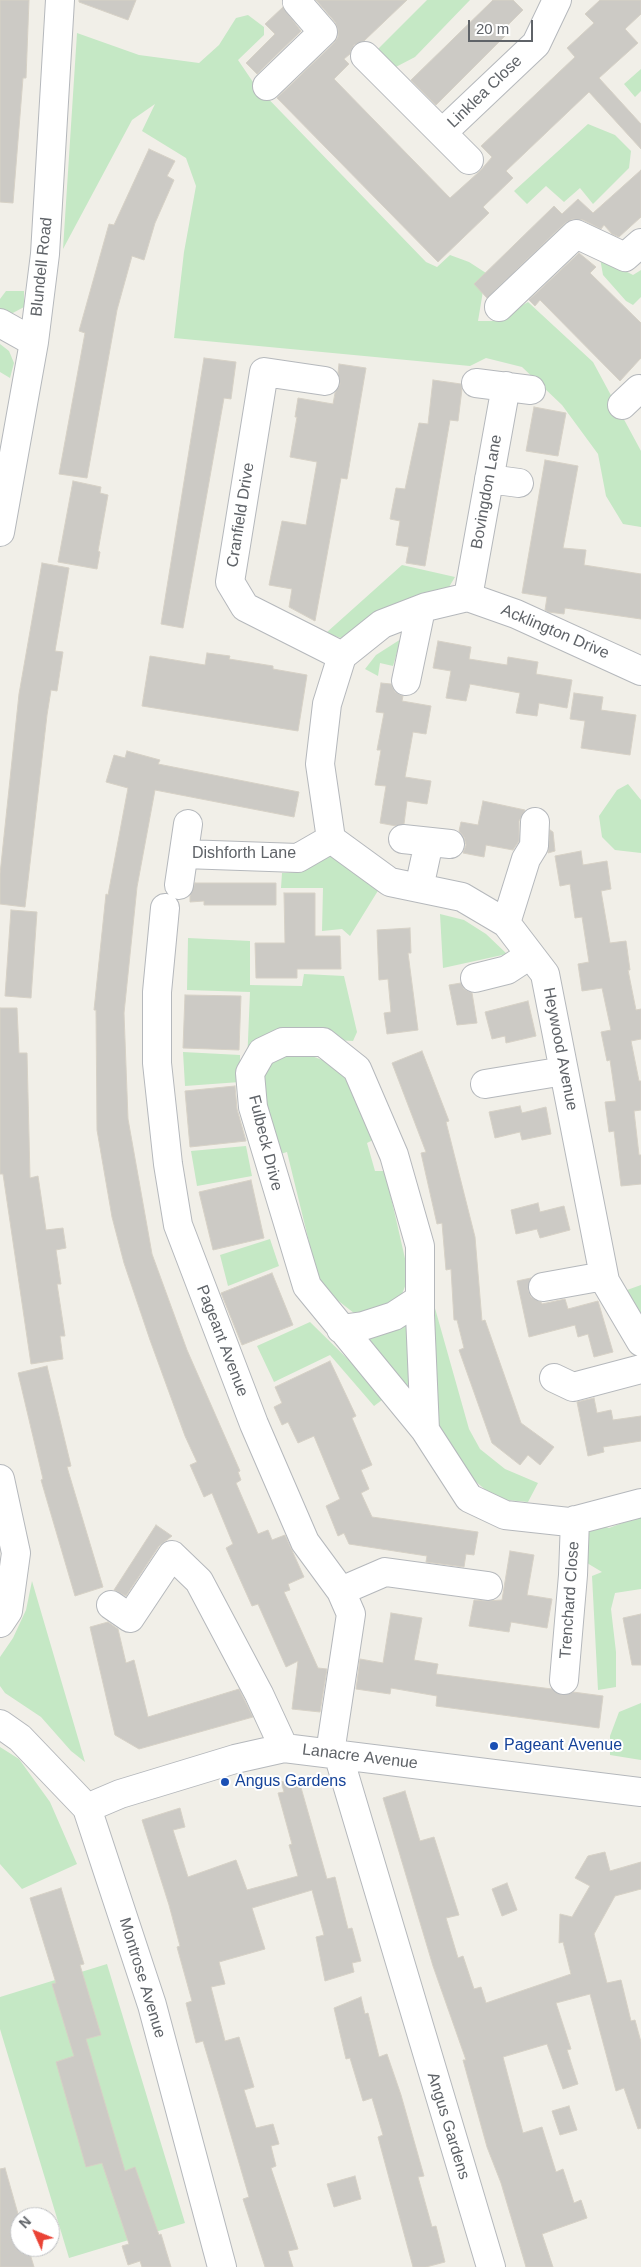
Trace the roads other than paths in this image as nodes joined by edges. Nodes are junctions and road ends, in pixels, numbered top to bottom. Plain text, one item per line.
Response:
1 (60, 0) edge
2 (298, 0) edge
3 (557, 0) edge
4 (365, 56) dead end
5 (267, 86) dead end
6 (442, 133) junction
7 (469, 160) dead end
8 (641, 243) edge
9 (499, 307) dead end
10 (0, 323) edge
11 (34, 342) junction
12 (325, 381) dead end
13 (476, 383) dead end
14 (489, 479) junction
15 (519, 483) dead end
16 (2, 503) edge
17 (0, 532) edge
18 (468, 598) junction
19 (420, 609) junction
20 (342, 656) junction
21 (641, 671) edge
22 (406, 681) dead end
23 (535, 822) dead end
24 (188, 824) dead end
25 (331, 839) junction
26 (427, 841) dead end
27 (184, 854) junction
28 (179, 885) dead end
29 (419, 888) junction
30 (165, 908) dead end
31 (506, 923) junction
32 (530, 955) junction
33 (475, 978) dead end
34 (564, 1071) junction
35 (485, 1084) dead end
36 (604, 1276) junction
37 (544, 1287) dead end
38 (420, 1299) junction
39 (341, 1329) junction
40 (641, 1342) edge
41 (641, 1369) edge
42 (554, 1378) dead end
43 (425, 1430) junction
44 (0, 1479) edge
45 (641, 1503) edge
46 (575, 1520) junction
47 (488, 1586) dead end
48 (341, 1591) junction
49 (111, 1605) dead end
50 (0, 1623) edge
51 (564, 1680) dead end
52 (0, 1724) edge
53 (284, 1748) junction
54 (334, 1754) junction
55 (641, 1792) edge
56 (87, 1808) junction
57 (222, 2267) edge
58 (490, 2267) edge

1 - 11 street, Blundell Road
2 - 5 street
3 - 6 street, Linklea Close
4 - 6 street
6 - 7 street
8 - 9 street
10 - 11 street
11 - 16 street, Blundell Road
12 - 20 street, Cranfield Drive
13 - 14 street, Bovingdon Lane
14 - 15 street
14 - 18 street, Bovingdon Lane
16 - 17 street, Blundell Road
18 - 19 street
18 - 21 street, Acklington Drive
19 - 20 street
19 - 22 street
20 - 25 street
23 - 31 street
24 - 27 street
25 - 27 street, Dishforth Lane
25 - 29 street, Heywood Avenue
26 - 29 street
27 - 28 street
29 - 31 street, Heywood Avenue
30 - 48 street, Pageant Avenue
31 - 32 street, Heywood Avenue
32 - 33 street
32 - 34 street, Heywood Avenue
34 - 35 street
34 - 36 street, Heywood Avenue
36 - 37 street
36 - 40 street, Heywood Avenue
38 - 39 street
38 - 39 street, Fulbeck Drive
38 - 43 street, Fulbeck Drive
39 - 43 street, Fulbeck Drive
41 - 42 street
43 - 46 street, Fulbeck Drive
44 - 50 street
45 - 46 street, Fulbeck Drive
46 - 51 street, Trenchard Close
47 - 48 street
48 - 54 street, Pageant Avenue
49 - 53 street
52 - 56 street, Montrose Avenue
53 - 54 street, Lanacre Avenue
53 - 56 street, Lanacre Avenue
54 - 55 street, Lanacre Avenue
54 - 58 street, Angus Gardens
56 - 57 street, Montrose Avenue

